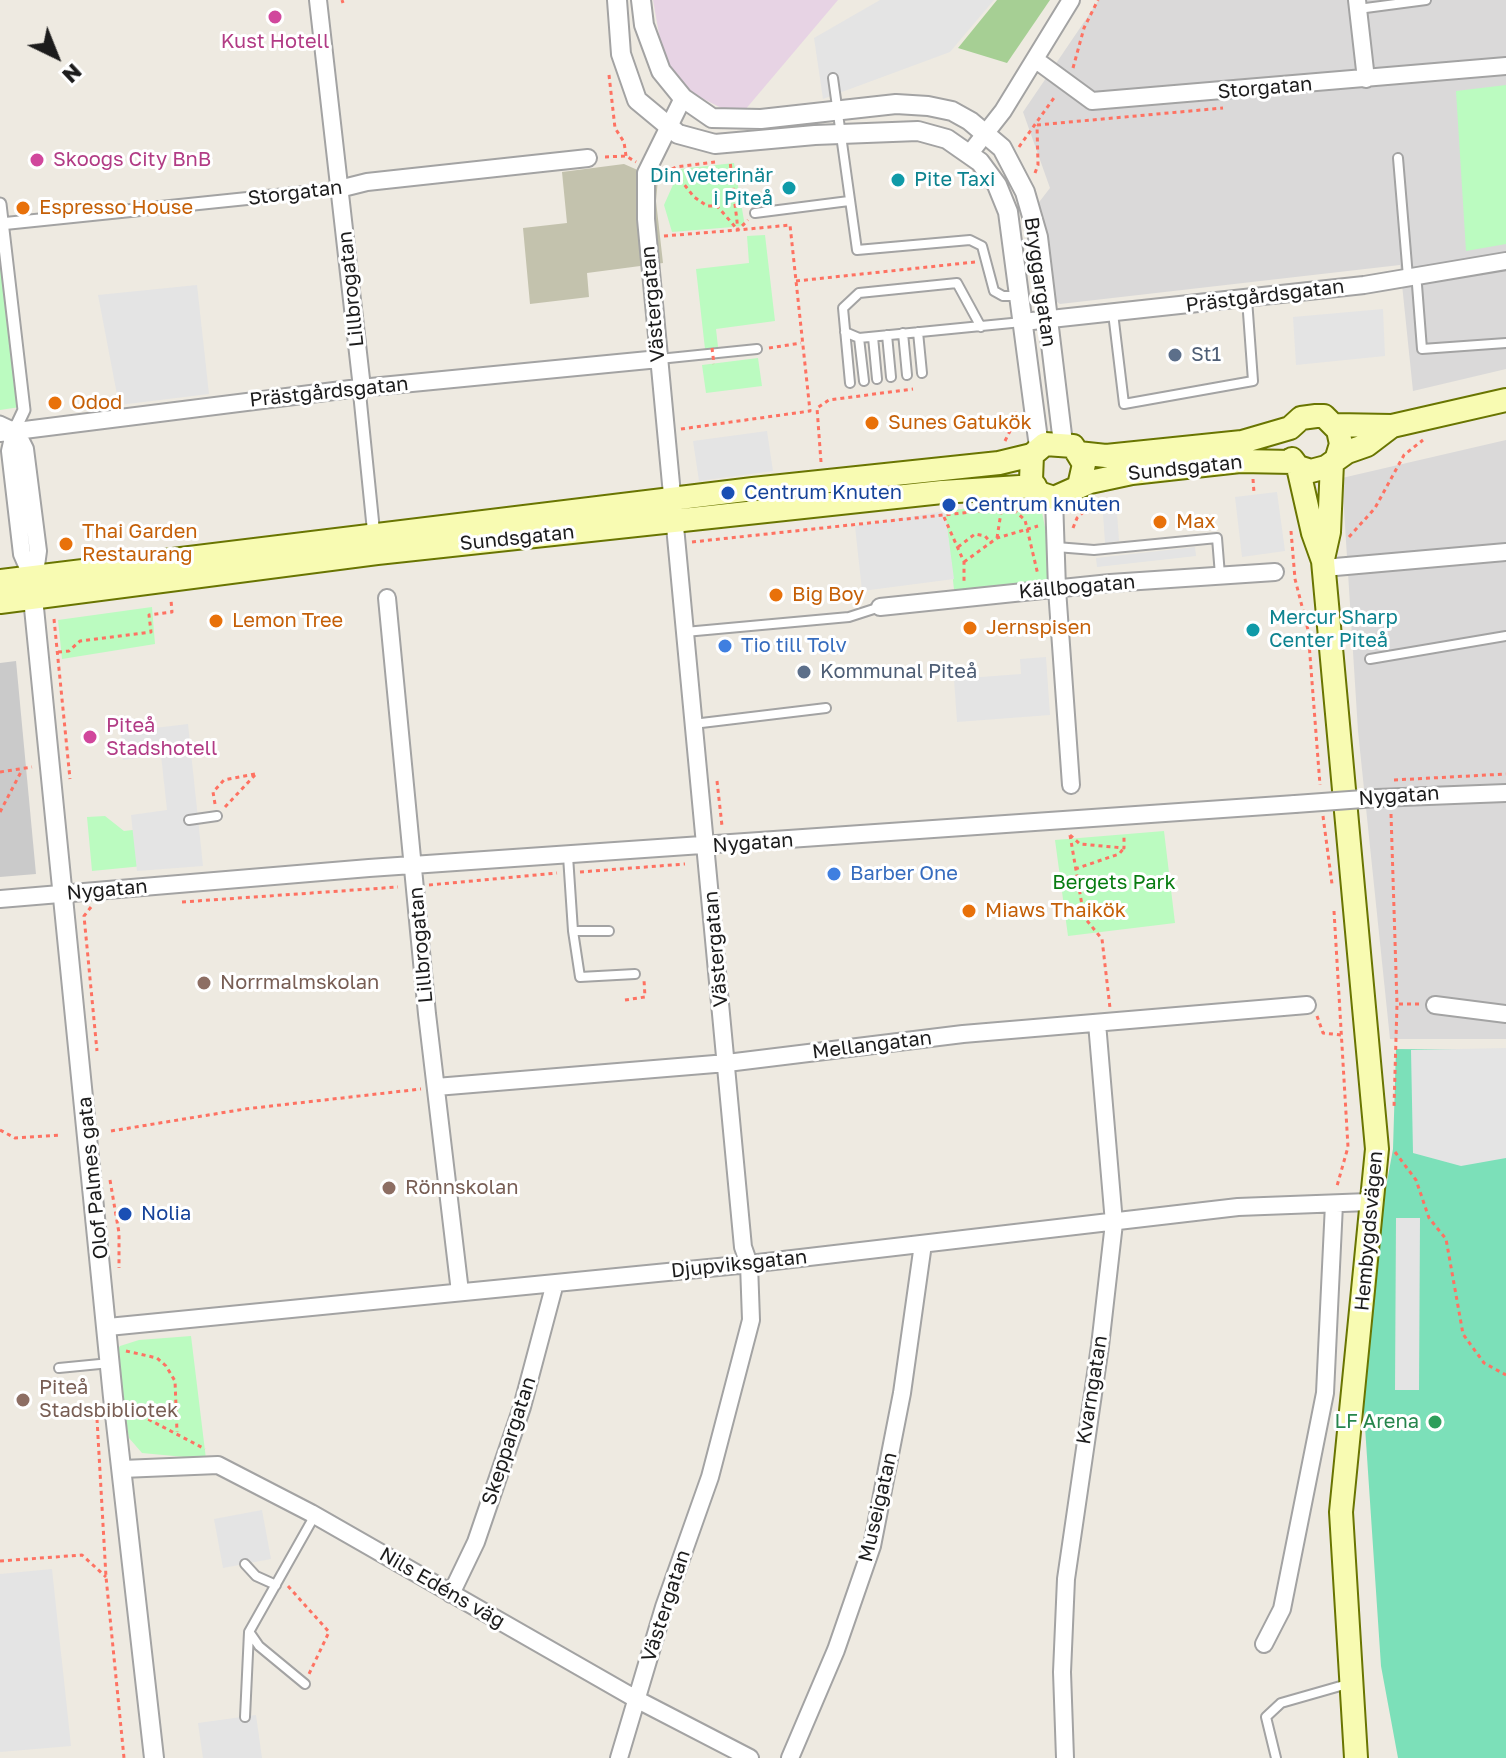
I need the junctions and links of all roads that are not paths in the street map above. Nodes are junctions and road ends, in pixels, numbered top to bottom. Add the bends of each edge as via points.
1 (318, 0) edge
2 (617, 0) edge
3 (641, 0) edge
4 (1071, 0) edge
5 (1426, 0) edge
6 (1358, 5) edge
7 (1036, 60) junction
8 (1506, 66) edge
9 (833, 78) dead end
10 (1366, 79) junction
11 (683, 98) junction
12 (837, 111) junction
13 (667, 125) junction
14 (840, 133) junction
15 (986, 133) junction
16 (967, 151) junction
17 (588, 158) road end
18 (1398, 158) dead end
19 (339, 189) junction
20 (849, 201) junction
21 (0, 204) edge
22 (755, 213) dead end
23 (1, 224) edge
24 (1506, 261) edge
25 (1412, 281) junction
26 (1020, 296) junction
27 (1247, 299) junction
28 (1113, 313) junction
29 (1046, 319) junction
30 (1023, 322) junction
31 (981, 327) junction
32 (845, 332) junction
33 (918, 332) junction
34 (903, 333) junction
35 (887, 335) junction
36 (873, 337) junction
37 (859, 338) junction
38 (1506, 343) edge
39 (757, 349) road end
40 (659, 359) junction
41 (922, 373) dead end
42 (907, 375) dead end
43 (891, 377) dead end
44 (877, 379) dead end
45 (864, 381) dead end
46 (850, 383) dead end
47 (360, 388) junction
48 (1506, 400) edge
49 (1335, 425) junction
50 (1392, 426) junction
51 (5, 428) edge
52 (1290, 428) junction
53 (1071, 448) junction
54 (1036, 451) junction
55 (1334, 460) junction
56 (1295, 464) junction
57 (1035, 486) junction
58 (1087, 494) junction
59 (1054, 498) junction
60 (672, 511) junction
61 (373, 526) dead end
62 (1064, 547) junction
63 (1506, 552) edge
64 (1324, 564) junction
65 (1275, 572) dead end
66 (1220, 575) junction
67 (0, 581) edge
68 (33, 588) junction
69 (1057, 589) junction
70 (387, 598) dead end
71 (0, 602) edge
72 (880, 607) joint
73 (684, 632) junction
74 (1506, 636) edge
75 (1370, 659) dead end
76 (826, 708) dead end
77 (693, 724) junction
78 (1071, 785) dead end
79 (1506, 793) edge
80 (217, 816) road end
81 (189, 820) dead end
82 (706, 847) junction
83 (568, 856) junction
84 (414, 866) junction
85 (65, 894) junction
86 (0, 899) edge
87 (573, 931) junction
88 (609, 931) dead end
89 (635, 974) road end
90 (1307, 1005) road end
91 (1435, 1005) road end
92 (1506, 1014) edge
93 (1104, 1022) junction
94 (727, 1063) junction
95 (436, 1087) junction
96 (1369, 1202) junction
97 (1334, 1204) junction
98 (1114, 1223) junction
99 (923, 1244) junction
100 (749, 1264) junction
101 (555, 1283) junction
102 (460, 1292) junction
103 (108, 1327) junction
104 (110, 1363) junction
105 (59, 1368) dead end
106 (122, 1469) junction
107 (315, 1515) junction
108 (245, 1564) dead end
109 (278, 1582) junction
110 (451, 1594) junction
111 (249, 1632) junction
112 (1264, 1644) dead end
113 (1351, 1683) junction
114 (305, 1684) road end
115 (636, 1699) junction
116 (245, 1717) dead end
117 (154, 1758) edge
118 (619, 1758) edge
119 (750, 1758) edge
120 (790, 1758) edge
121 (1065, 1758) edge
122 (1276, 1758) edge
123 (1356, 1758) edge

1 - 19 street, Lillbrogatan
2 - 13 street via 621,54 637,100
3 - 11 street via 661,71
4 - 7 street
5 - 6 lane
6 - 10 street
7 - 10 street, Storgatan via 1092,101
7 - 15 street
8 - 10 street, Storgatan
9 - 12 lane
11 - 12 street via 712,118
11 - 13 street, Västergatan
12 - 14 lane
12 - 15 street via 928,106 952,111
13 - 14 street via 678,134 715,144
13 - 40 street, Västergatan via 646,173
14 - 16 street via 918,131
14 - 20 lane
15 - 16 street
15 - 29 street, Bryggargatan via 1002,148 1022,185 1038,237
16 - 26 street, Bryggargatan via 1004,199
17 - 19 street, Storgatan
18 - 25 lane
19 - 23 street, Storgatan
19 - 47 street, Lillbrogatan
20 - 22 lane
20 - 26 lane via 857,250 970,240 982,246 994,291
21 - 23 street
23 - 51 street via 24,410
24 - 25 street, Prästgårdsgatan
25 - 27 street, Prästgårdsgatan
25 - 38 lane via 1422,349
26 - 30 street, Bryggargatan
27 - 28 street, Prästgårdsgatan
27 - 28 lane via 1253,381 1124,404
28 - 29 street, Prästgårdsgatan
29 - 30 street, Prästgårdsgatan
29 - 53 street, Bryggargatan
30 - 31 lane
30 - 54 street, Bryggargatan
31 - 32 lane via 957,283 859,293 843,308
31 - 33 lane
32 - 37 lane
32 - 46 lane
33 - 34 lane
33 - 41 lane
34 - 35 lane
34 - 42 lane
35 - 36 lane
35 - 43 lane
36 - 37 lane
36 - 44 lane
37 - 45 lane
39 - 40 lane
40 - 47 street, Prästgårdsgatan
40 - 60 street, Västergatan
47 - 51 street, Prästgårdsgatan
47 - 61 street, Lillbrogatan
48 - 50 main road, Sundsgatan
49 - 50 main road, Sundsgatan
49 - 52 main road, Sundsgatan via 1324,416 1307,416
49 - 55 main road via 1341,444
50 - 55 main road, Sundsgatan
51 - 68 street via 22,554
52 - 53 main road, Sundsgatan via 1203,448 1106,456
52 - 56 main road via 1286,441
53 - 54 main road, Sundsgatan
53 - 58 main road via 1084,464
54 - 57 main road via 1029,474
54 - 60 main road, Sundsgatan via 999,463
55 - 56 main road, Sundsgatan via 1311,471
55 - 64 main road, Hembygdsvägen
56 - 58 main road, Sundsgatan via 1240,461 1148,472
56 - 64 main road, Hembygdsvägen
57 - 59 main road
57 - 60 main road, Sundsgatan via 1001,498
58 - 59 main road, Sundsgatan
59 - 62 street
60 - 68 main road, Sundsgatan via 377,553
60 - 73 street, Västergatan
62 - 66 lane via 1121,548 1217,538
62 - 69 street
63 - 64 street
64 - 96 main road, Hembygdsvägen via 1377,1149
65 - 66 street, Källbogatan
66 - 69 street, Källbogatan
67 - 68 main road, Sundsgatan
68 - 71 main road, Sundsgatan
68 - 85 street, Olof Palmes gata
69 - 72 street, Källbogatan
69 - 78 street
70 - 84 street, Lillbrogatan
72 - 73 lane via 849,617
73 - 77 street, Västergatan
74 - 75 lane
76 - 77 lane
77 - 82 street, Västergatan
79 - 82 street, Nygatan, bridge via 1381,796
80 - 81 lane
82 - 83 street, Nygatan
82 - 94 street, Västergatan
83 - 84 street, Nygatan
83 - 87 lane
84 - 85 street, Nygatan
84 - 95 street, Lillbrogatan
85 - 86 street, Nygatan
85 - 103 street, Olof Palmes gata
87 - 88 lane
87 - 89 lane via 580,977
90 - 93 street, Mellangatan
91 - 92 street
93 - 94 street, Mellangatan
93 - 98 street, Kvarngatan
94 - 95 street, Mellangatan
94 - 100 street, Västergatan via 743,1247
95 - 102 street, Lillbrogatan
96 - 97 street, Djupviksgatan
96 - 113 main road, Hembygdsvägen via 1341,1512
97 - 98 street, Djupviksgatan via 1238,1207
97 - 112 street, Hembygdsvägen via 1325,1393 1282,1609
98 - 99 street, Djupviksgatan
98 - 121 street, Kvarngatan via 1066,1579
99 - 100 street, Djupviksgatan
99 - 120 street, Museigatan via 902,1393 872,1546
100 - 101 street, Djupviksgatan
100 - 115 street, Västergatan via 751,1320 710,1477
101 - 102 street, Djupviksgatan
101 - 110 street, Skeppargatan via 517,1422 476,1542
102 - 103 street, Djupviksgatan
103 - 104 street, Olof Palmes gata
104 - 105 lane
104 - 106 street, Olof Palmes gata
106 - 107 street, Nils Edéns väg via 218,1465
106 - 117 street, Olof Palmes gata
107 - 109 lane
107 - 110 street, Nils Edéns väg
108 - 109 lane via 256,1576
109 - 111 lane
110 - 115 street, Nils Edéns väg
111 - 114 lane
111 - 116 lane
113 - 122 lane via 1281,1703 1266,1717
113 - 123 main road, Hembygdsvägen
115 - 118 street, Västergatan
115 - 119 street, Nils Edéns väg

